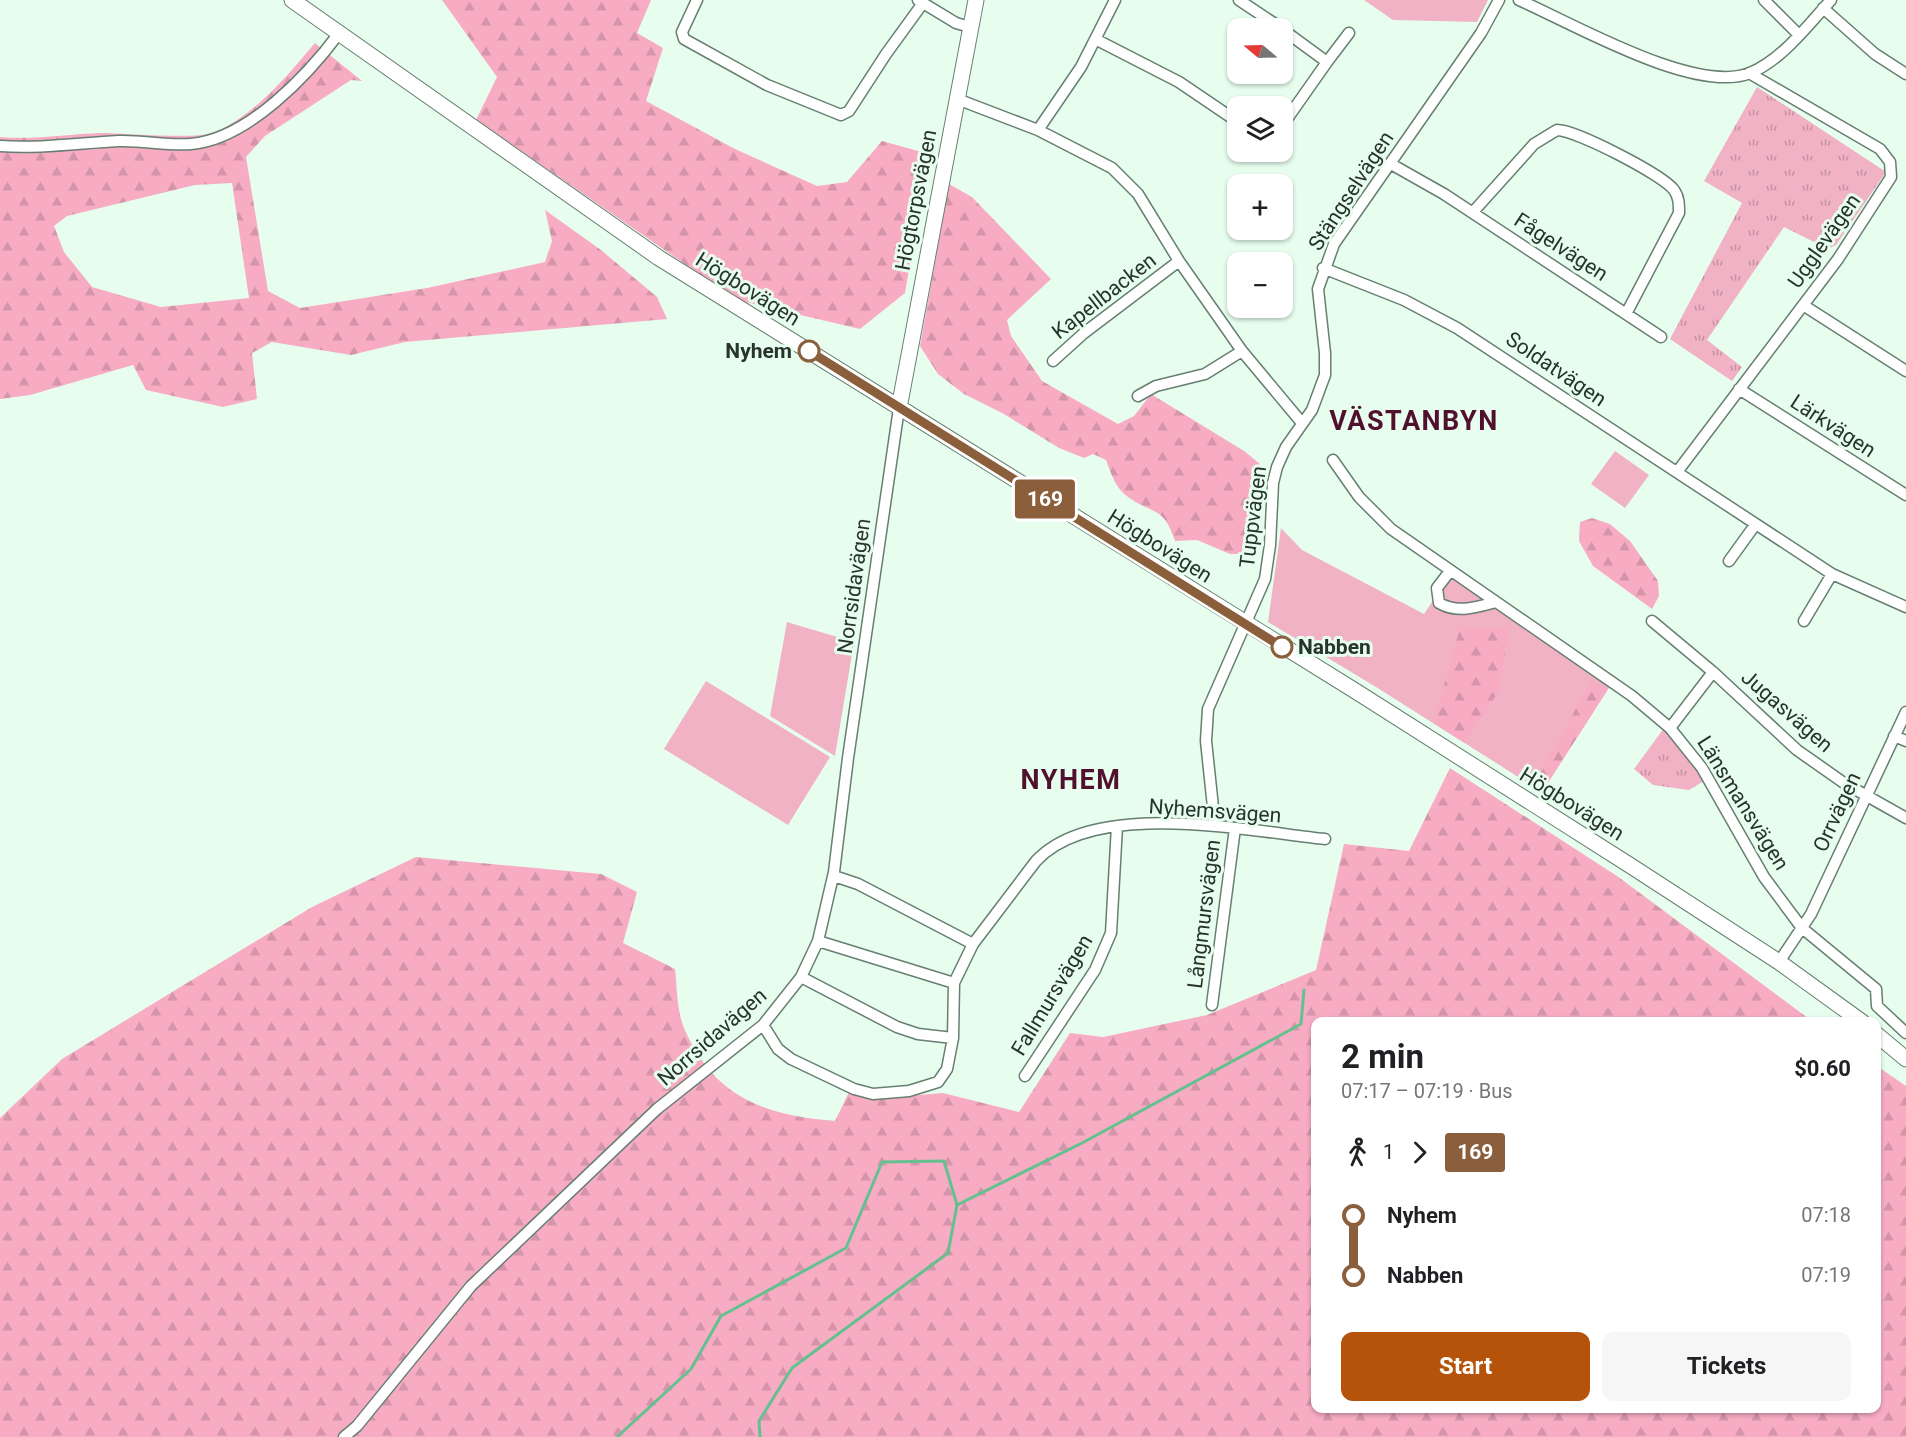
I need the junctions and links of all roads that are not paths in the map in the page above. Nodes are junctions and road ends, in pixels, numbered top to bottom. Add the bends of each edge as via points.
1 (292, 0) edge
2 (697, 0) edge
3 (976, 0) edge
4 (1115, 0) edge
5 (1239, 0) edge
6 (1499, 0) edge
7 (1519, 0) edge
8 (1764, 0) edge
9 (920, 2) edge
10 (1827, 4) edge
11 (1266, 18) edge
12 (970, 27) junction
13 (340, 32) junction
14 (1349, 33) dead end
15 (1798, 34) junction
16 (1293, 37) edge
17 (1097, 40) junction
18 (1327, 62) junction
19 (1749, 73) junction
20 (1906, 74) edge
21 (957, 99) junction
22 (1293, 110) edge
23 (1227, 115) edge
24 (1038, 130) junction
25 (0, 146) edge
26 (1391, 164) junction
27 (1473, 212) junction
28 (1179, 261) junction
29 (1323, 268) junction
30 (1803, 305) junction
31 (1626, 314) junction
32 (1661, 337) dead end
33 (1242, 351) junction
34 (1053, 361) dead end
35 (1906, 371) edge
36 (1739, 389) junction
37 (1138, 396) dead end
38 (899, 408) junction
39 (1302, 423) junction
40 (1333, 460) dead end
41 (1677, 472) junction
42 (1906, 495) edge
43 (1755, 525) junction
44 (1730, 561) dead end
45 (1450, 571) junction
46 (1832, 574) junction
47 (1496, 602) junction
48 (1906, 607) edge
49 (1652, 621) dead end
50 (1804, 621) dead end
51 (1247, 625) junction
52 (1713, 672) junction
53 (1906, 712) edge
54 (1670, 728) junction
55 (1894, 736) junction
56 (1906, 741) edge
57 (1866, 794) junction
58 (1906, 818) edge
59 (1117, 826) junction
60 (1215, 826) junction
61 (1235, 828) junction
62 (1325, 839) dead end
63 (834, 876) junction
64 (1802, 928) junction
65 (818, 941) junction
66 (973, 944) junction
67 (1779, 962) junction
68 (801, 977) junction
69 (954, 983) junction
70 (1212, 1005) dead end
71 (1855, 1017) edge
72 (763, 1025) junction
73 (1906, 1033) edge
74 (953, 1038) junction
75 (1881, 1038) edge
76 (1906, 1059) edge
77 (1025, 1076) dead end
78 (344, 1437) edge

1 - 13 main road, Högbovägen
2 - 9 street via 682,32 684,39 766,85 841,115 849,111
3 - 12 main road, Högtorpsvägen
4 - 17 street
5 - 11 street
6 - 26 street, Stängselvägen via 1481,33
7 - 19 street via 1675,70 1702,76
8 - 15 street
9 - 12 street
10 - 15 street
10 - 20 street via 1875,54
12 - 21 main road, Högtorpsvägen
13 - 25 street via 301,80 223,136 191,144 143,140
13 - 38 main road, Högbovägen via 659,258
14 - 18 street
15 - 19 street via 1776,56
16 - 18 street
17 - 23 street via 1179,82
17 - 24 street
18 - 22 street
19 - 30 street, Ugglevägen via 1880,149 1890,162 1887,185
21 - 24 street
21 - 38 main road, Högtorpsvägen
24 - 28 street via 1120,175 1143,201
26 - 27 street, Fågelvägen
26 - 29 street, Stängselvägen via 1334,244
27 - 31 street, Fågelvägen
27 - 31 street via 1534,144 1557,130 1578,135 1663,179 1678,198 1678,213
28 - 33 street
28 - 34 street, Kapellbacken
29 - 39 street, Stängselvägen via 1318,298 1325,375 1318,397
29 - 41 street, Soldatvägen via 1404,300 1457,328
30 - 35 street
30 - 36 street, Ugglevägen
31 - 32 street, Fågelvägen
33 - 37 street via 1205,374 1156,386
33 - 39 street
36 - 41 street, Ugglevägen
36 - 42 street, Lärkvägen
38 - 51 main road, Högbovägen
38 - 63 street, Norrsidavägen
39 - 51 street, Tuppvägen via 1277,467 1268,564
40 - 45 street, Länsmansvägen via 1359,497 1391,529
41 - 43 street, Soldatvägen
43 - 44 street
43 - 46 street, Soldatvägen
45 - 47 street, Länsmansvägen
45 - 47 street via 1437,588 1439,603 1448,609 1462,610
46 - 48 street, Soldatvägen
46 - 50 street
47 - 54 street, Länsmansvägen via 1632,696
49 - 52 street, Jugasvägen
51 - 60 street, Tuppvägen via 1215,693 1206,723
51 - 67 main road, Högbovägen
52 - 54 street
52 - 57 street, Jugasvägen via 1797,750
53 - 55 street, Orrvägen
54 - 64 street, Länsmansvägen via 1702,768 1764,877
55 - 56 street
55 - 57 street, Orrvägen
57 - 58 street, Jugasvägen
57 - 64 street, Orrvägen
59 - 60 street, Nyhemsvägen
59 - 66 street, Nyhemsvägen via 1075,834 1047,849
59 - 77 street, Fallmursvägen via 1112,933 1095,970
60 - 61 street, Nyhemsvägen
61 - 62 street, Nyhemsvägen
61 - 70 street, Långmursvägen
63 - 65 street, Norrsidavägen
63 - 66 street via 858,884
64 - 67 street, Orrvägen
64 - 73 street via 1876,989 1877,1006
65 - 68 street, Norrsidavägen
65 - 69 street
66 - 69 street, Nyhemsvägen
67 - 71 main road, Högbovägen
68 - 72 street, Norrsidavägen
68 - 74 street via 897,1027
69 - 74 street, Nyhemsvägen
72 - 74 street via 778,1049 791,1059 873,1094 909,1091 938,1082 947,1069
72 - 78 street, Norrsidavägen via 657,1109 471,1286
75 - 76 main road

